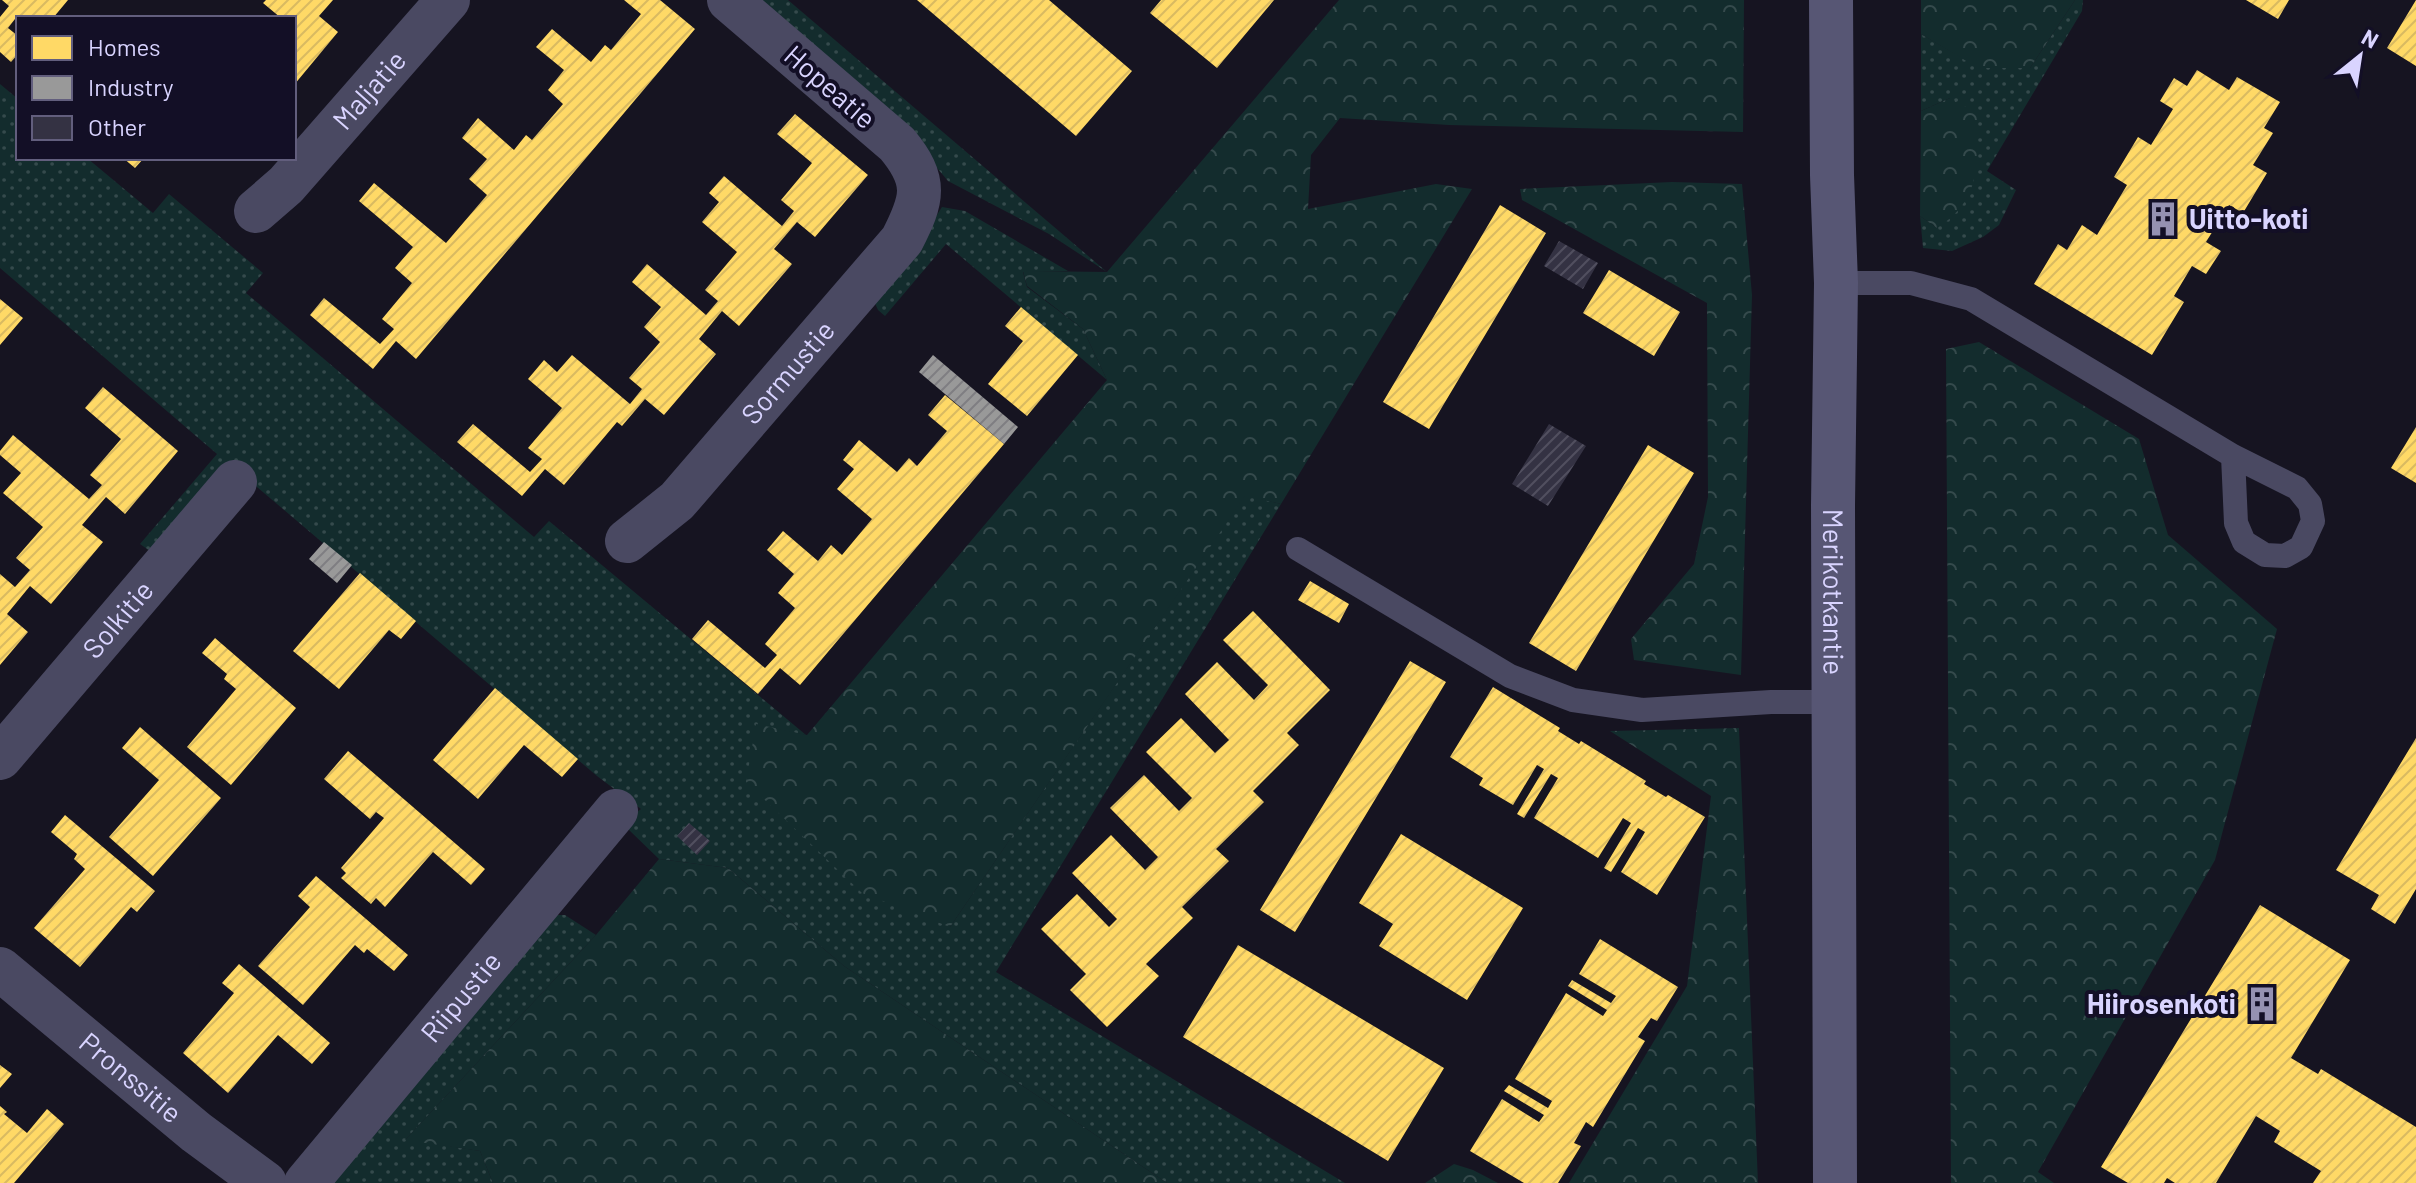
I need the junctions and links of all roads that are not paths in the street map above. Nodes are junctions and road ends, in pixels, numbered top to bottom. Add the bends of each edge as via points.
1 (448, 0) edge
2 (729, 0) edge
3 (1831, 0) edge
4 (921, 182) joint
5 (256, 211) dead end
6 (1836, 283) junction
7 (2233, 456) dead end
8 (235, 482) dead end
9 (627, 541) dead end
10 (1298, 549) dead end
11 (1834, 702) junction
12 (0, 758) edge
13 (616, 811) dead end
14 (0, 969) edge
15 (265, 1183) edge
16 (306, 1183) edge
17 (1835, 1183) edge

1 - 5 street, Maljatie via 286,185
2 - 4 street, Hopeatie via 897,144
3 - 6 street, Merikotkantie
4 - 9 street, Sormustie via 917,211 902,240 677,501
6 - 7 lane via 1911,283 1971,299
6 - 11 street, Merikotkantie
8 - 12 street, Solkitie
10 - 11 lane via 1510,676 1573,700 1642,710
11 - 17 street, Merikotkantie
13 - 16 street, Riipustie
14 - 15 street, Pronssitie

